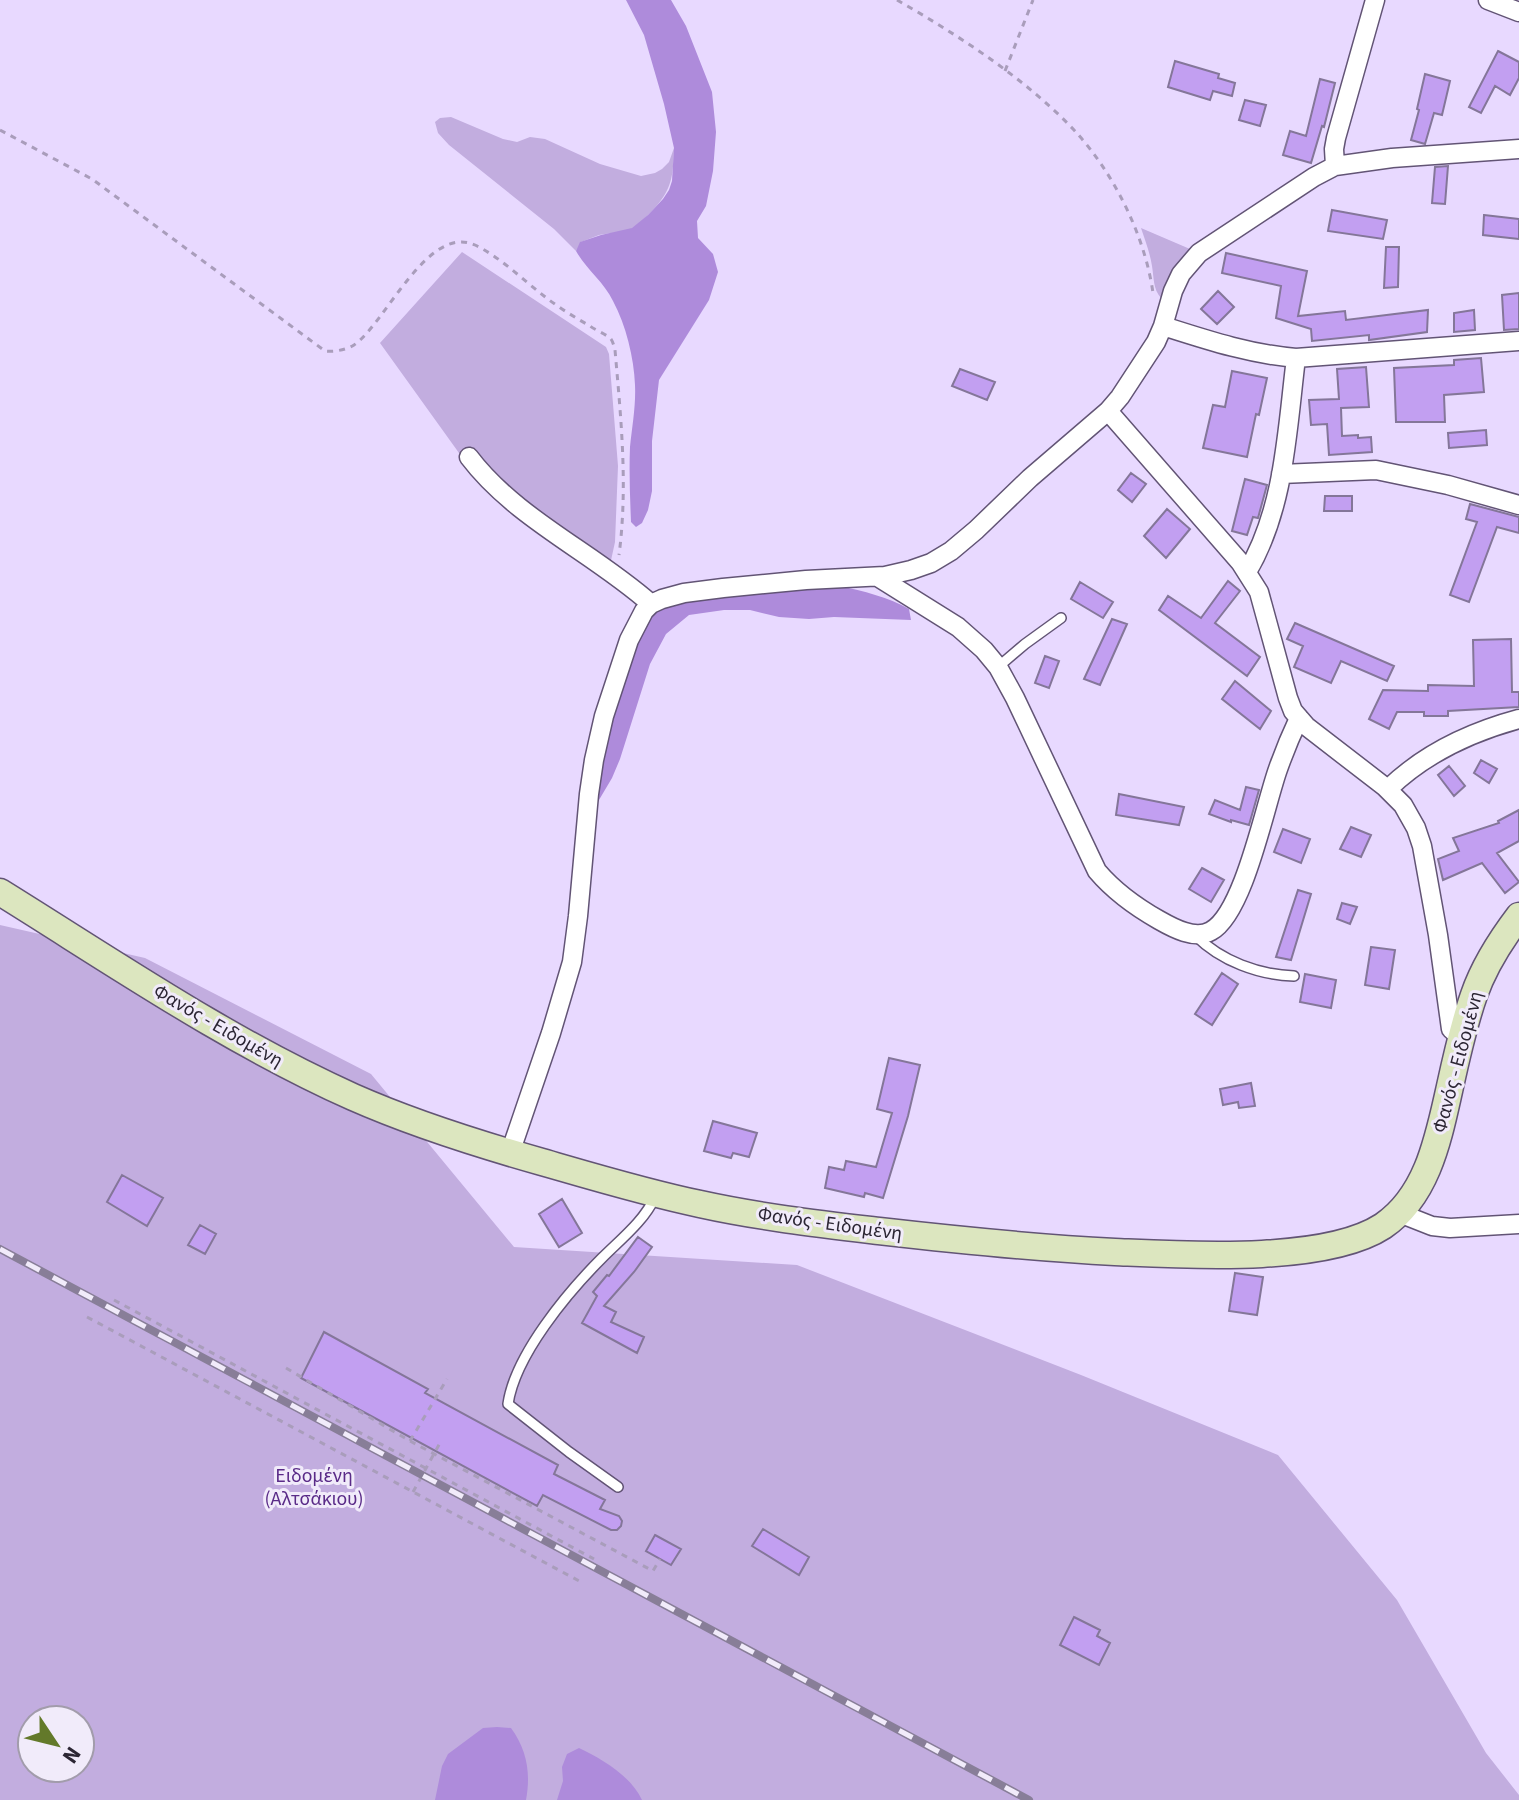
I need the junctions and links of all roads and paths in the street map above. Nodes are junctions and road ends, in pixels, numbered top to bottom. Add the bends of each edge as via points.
1 (897, 0) edge
2 (1033, 0) edge
3 (1375, 0) edge
4 (1488, 0) edge
5 (1519, 12) edge
6 (1005, 71) junction
7 (0, 130) edge
8 (1519, 149) edge
9 (1335, 166) junction
10 (1163, 326) junction
11 (1519, 341) edge
12 (1296, 358) junction
13 (1108, 411) junction
14 (469, 457) dead end
15 (1281, 474) junction
16 (1519, 505) edge
17 (1247, 572) junction
18 (616, 574) junction
19 (878, 577) junction
20 (651, 604) junction
21 (1061, 618) dead end
22 (998, 667) junction
23 (1299, 718) junction
24 (1519, 719) edge
25 (1388, 789) junction
26 (0, 892) edge
27 (1519, 916) edge
28 (1194, 934) junction
29 (1294, 976) dead end
30 (1461, 1038) junction
31 (510, 1153) junction
32 (657, 1194) junction
33 (1399, 1213) junction
34 (1519, 1224) edge
35 (114, 1300) dead end
36 (87, 1317) dead end
37 (286, 1368) dead end
38 (447, 1379) dead end
39 (410, 1441) junction
40 (441, 1441) dead end
41 (434, 1453) junction
42 (426, 1468) junction
43 (618, 1487) dead end
44 (413, 1492) junction
45 (594, 1559) dead end
46 (660, 1559) dead end
47 (581, 1582) dead end

1 - 6 path
2 - 6 path
3 - 9 street via 1336,138
4 - 5 street
6 - 10 path via 1074,130 1103,167 1136,228 1155,317
7 - 18 path via 92,179 325,351 354,345 426,258 463,242 483,250 611,339 624,458
8 - 9 street
9 - 10 street via 1199,253 1181,274
10 - 12 street via 1239,350
10 - 13 street via 1146,361
11 - 12 street
12 - 15 street
13 - 17 street
13 - 19 street via 951,551 921,567
14 - 18 street via 497,488
15 - 16 street via 1376,470
15 - 17 street via 1264,539
17 - 23 street via 1259,592 1288,698
18 - 20 street
19 - 20 street via 723,588
19 - 22 street via 958,627
20 - 31 street via 629,640 604,716 589,794 572,962
21 - 22 lane
22 - 28 street via 1097,871 1149,915
23 - 25 street
23 - 28 street via 1236,897 1218,926
24 - 25 street via 1460,740
25 - 30 street via 1403,805 1422,846 1451,1029
26 - 31 street, Φανός - Ειδομένη via 255,1049 356,1098
27 - 30 street, Φανός - Ειδομένη via 1482,972
28 - 29 lane via 1247,967
30 - 33 street, Φανός - Ειδομένη via 1432,1155
31 - 32 street, Φανός - Ειδομένη
32 - 33 street, Φανός - Ειδομένη via 826,1225 949,1239 1196,1255 1345,1243
32 - 43 lane via 643,1217 549,1321 521,1367 508,1404
33 - 34 street via 1441,1227
35 - 42 path
36 - 44 path
37 - 39 path
38 - 39 path
39 - 41 path
40 - 41 path
41 - 42 path
41 - 46 path via 653,1571
42 - 44 path
42 - 45 path
44 - 47 path

